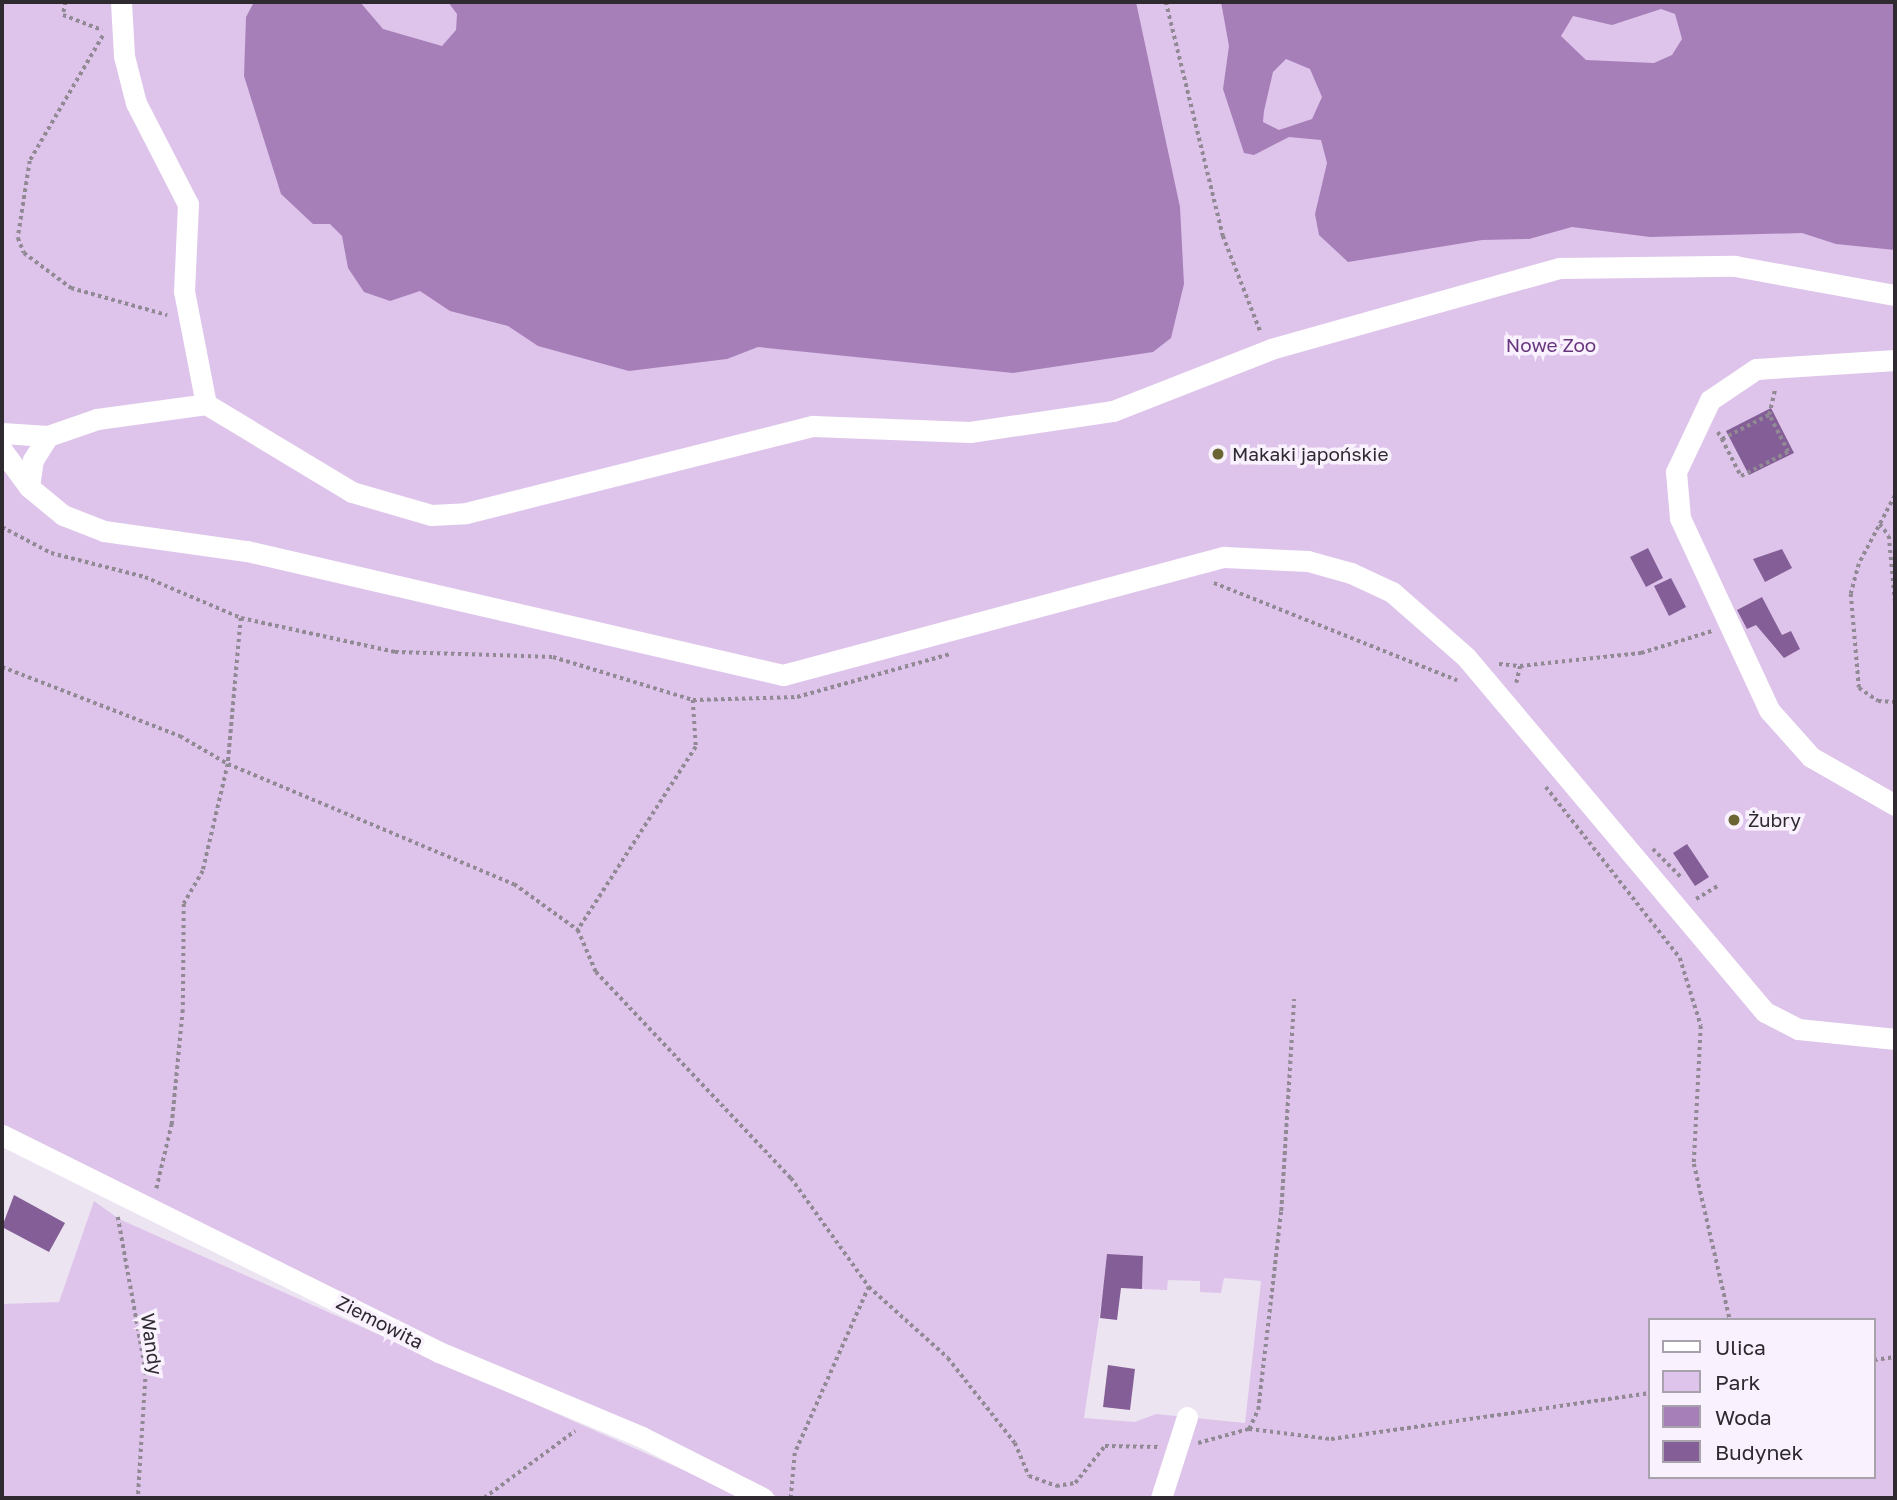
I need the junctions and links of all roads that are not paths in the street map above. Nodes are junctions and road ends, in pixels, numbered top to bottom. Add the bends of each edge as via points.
1 (121, 2) edge
2 (1895, 295) edge
3 (1895, 360) edge
4 (206, 404) junction
5 (2, 433) edge
6 (48, 436) junction
7 (2, 450) edge
8 (29, 487) junction
9 (1895, 806) edge
10 (1895, 1039) edge
11 (2, 1135) edge
12 (1187, 1417) dead end
13 (763, 1498) edge
14 (1161, 1498) edge

1 - 4 street via 113,33 136,103 188,204 187,322
2 - 4 street via 1735,266 1560,268 1271,349 1113,411 970,432 813,426 443,514 397,509 352,492
3 - 9 street via 1780,363 1756,369 1703,409 1676,472 1680,518 1726,626 1769,710 1811,757
4 - 6 street via 97,419
5 - 6 street
6 - 8 street via 33,460
7 - 8 street
8 - 10 street via 63,514 104,531 247,551 783,674 1224,557 1308,561 1382,587 1423,615 1508,708 1765,1012 1798,1029
11 - 13 street, Ziemowita via 439,1352 594,1416
12 - 14 street

